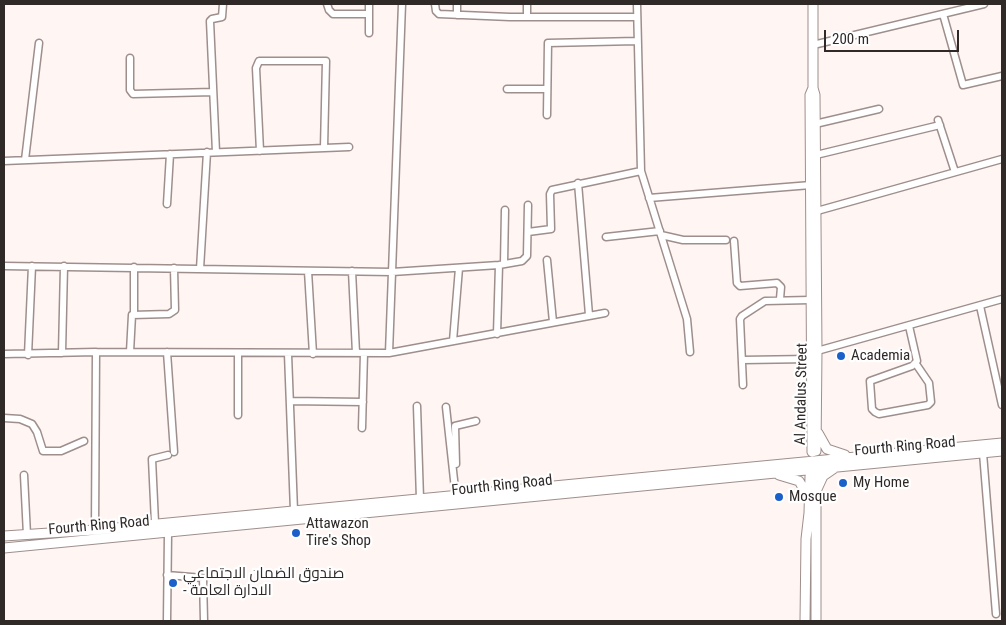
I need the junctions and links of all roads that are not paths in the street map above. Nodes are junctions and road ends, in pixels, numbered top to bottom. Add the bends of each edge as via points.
1 (223, 4) edge
2 (327, 4) edge
3 (369, 4) edge
4 (402, 4) edge
5 (435, 4) edge
6 (457, 4) edge
7 (527, 4) edge
8 (637, 4) edge
9 (813, 4) edge
10 (984, 4) edge
11 (369, 14) junction
12 (943, 14) junction
13 (457, 15) junction
14 (637, 16) junction
15 (527, 17) junction
16 (368, 33) dead end
17 (637, 41) junction
18 (40, 43) dead end
19 (813, 45) junction
20 (130, 58) dead end
21 (1002, 76) edge
22 (813, 88) junction
23 (507, 89) dead end
24 (547, 89) junction
25 (213, 92) junction
26 (879, 109) dead end
27 (547, 115) dead end
28 (815, 124) junction
29 (348, 147) dead end
30 (324, 148) junction
31 (260, 151) junction
32 (206, 152) junction
33 (216, 152) junction
34 (170, 154) junction
35 (816, 155) junction
36 (1002, 159) edge
37 (25, 160) junction
38 (4, 161) edge
39 (641, 171) junction
40 (955, 172) junction
41 (578, 183) junction
42 (811, 185) junction
43 (649, 198) junction
44 (167, 204) dead end
45 (528, 205) dead end
46 (505, 210) dead end
47 (817, 211) junction
48 (528, 232) junction
49 (661, 233) junction
50 (606, 237) dead end
51 (726, 240) dead end
52 (734, 242) dead end
53 (547, 260) dead end
54 (502, 265) junction
55 (4, 266) edge
56 (32, 266) junction
57 (64, 266) junction
58 (134, 267) junction
59 (174, 268) junction
60 (459, 268) junction
61 (200, 269) junction
62 (308, 270) junction
63 (352, 271) junction
64 (392, 272) junction
65 (780, 299) junction
66 (1002, 299) edge
67 (810, 300) junction
68 (980, 306) junction
69 (605, 313) dead end
70 (134, 314) junction
71 (589, 314) junction
72 (813, 314) junction
73 (553, 322) junction
74 (909, 326) junction
75 (497, 334) junction
76 (453, 341) junction
77 (817, 351) junction
78 (96, 352) junction
79 (130, 352) junction
80 (167, 352) junction
81 (389, 352) junction
82 (690, 352) dead end
83 (238, 353) junction
84 (356, 353) junction
85 (364, 353) junction
86 (4, 354) edge
87 (62, 354) junction
88 (288, 354) junction
89 (313, 354) junction
90 (28, 355) junction
91 (811, 359) junction
92 (742, 360) junction
93 (916, 364) junction
94 (742, 385) dead end
95 (290, 401) junction
96 (363, 402) junction
97 (1002, 405) edge
98 (418, 406) dead end
99 (446, 407) dead end
100 (238, 415) dead end
101 (4, 418) edge
102 (476, 421) dead end
103 (362, 428) dead end
104 (814, 431) junction
105 (84, 441) dead end
106 (1002, 443) edge
107 (1002, 451) edge
108 (983, 453) junction
109 (852, 456) junction
110 (786, 463) junction
111 (837, 467) junction
112 (764, 472) junction
113 (24, 476) dead end
114 (816, 491) junction
115 (420, 498) junction
116 (458, 498) junction
117 (810, 505) junction
118 (323, 508) junction
119 (294, 511) junction
120 (323, 518) junction
121 (155, 523) junction
122 (95, 530) junction
123 (27, 534) junction
124 (168, 534) junction
125 (4, 536) edge
126 (4, 548) edge
127 (167, 575) junction
128 (805, 588) junction
129 (816, 588) junction
130 (996, 614) dead end
131 (167, 621) edge
132 (204, 621) edge
133 (805, 621) edge
134 (816, 621) edge

1 - 25 street via 222,16 210,21
2 - 11 street via 333,14
3 - 11 street
4 - 64 street
5 - 13 street via 439,14
6 - 13 street
7 - 15 street
8 - 14 street
9 - 19 main road, Al Andalus Street
10 - 12 street
11 - 16 street
12 - 19 street
12 - 21 street via 962,85
13 - 15 street
14 - 15 street
14 - 17 street
17 - 24 street via 548,43
17 - 39 street
18 - 37 street
19 - 22 main road, Al Andalus Street
20 - 25 street via 130,90 133,94
22 - 28 main road, Al Andalus Street
22 - 42 main road, Al Andalus Street via 810,95
23 - 24 street
24 - 27 street
25 - 33 street
26 - 28 street
28 - 35 main road, Al Andalus Street
29 - 30 street
30 - 31 street
30 - 31 street via 326,61 259,61 256,68
31 - 33 street
32 - 33 street
32 - 34 street
32 - 61 street
34 - 37 street
34 - 44 street
35 - 40 street via 939,123
35 - 47 main road, Al Andalus Street
36 - 40 street
37 - 38 street
39 - 41 street
39 - 43 street
40 - 47 street
41 - 48 street via 552,190 551,229
41 - 71 street
42 - 43 street
42 - 67 main road, Al Andalus Street
43 - 49 street
45 - 48 street
46 - 54 street
47 - 72 main road, Al Andalus Street
48 - 54 street via 527,256 522,261
49 - 50 street
49 - 51 street via 683,240
49 - 82 street via 689,328
52 - 65 street via 736,283 740,286 777,283
53 - 73 street
54 - 60 street
54 - 75 street
55 - 56 street
56 - 57 street
56 - 90 street
57 - 58 street
57 - 87 street
58 - 59 street
58 - 70 street
59 - 61 street
59 - 70 street via 173,312
60 - 64 street
60 - 76 street
61 - 62 street
62 - 63 street
62 - 89 street
63 - 64 street
63 - 84 street
64 - 81 street
65 - 67 street
65 - 92 street via 765,301 740,318
66 - 68 street
67 - 72 main road, Al Andalus Street
68 - 74 street
68 - 97 street
69 - 71 street
70 - 79 street via 131,318
71 - 73 street
72 - 77 main road, Al Andalus Street
72 - 91 main road, Al Andalus Street
73 - 75 street
74 - 77 street
74 - 93 street
75 - 76 street
76 - 81 street
77 - 104 main road, Al Andalus Street
78 - 79 street
78 - 87 street
78 - 122 street
79 - 80 street
80 - 83 street
80 - 121 street via 171,454 152,458
81 - 85 street
83 - 88 street
83 - 100 street
84 - 85 street
84 - 89 street
85 - 96 street
86 - 90 street
87 - 90 street
88 - 89 street
88 - 95 street
91 - 92 street
91 - 104 main road, Al Andalus Street
92 - 94 street
93 - 93 street via 870,382 875,412 879,414 931,402 929,383
95 - 96 street
95 - 119 street
96 - 103 street
98 - 115 street
99 - 116 street
101 - 105 street via 32,424 42,451 61,451
102 - 116 street via 454,427
104 - 109 main road via 827,449
104 - 110 main road via 802,454
106 - 109 main road, Fourth Ring Road
107 - 108 main road, Fourth Ring Road
108 - 111 main road, Fourth Ring Road
108 - 130 street
109 - 110 main road, Fourth Ring Road
110 - 116 main road, Fourth Ring Road
111 - 112 main road, Fourth Ring Road
111 - 114 main road via 823,476
112 - 116 main road, Fourth Ring Road
112 - 117 main road via 799,481 806,489
113 - 123 street
114 - 117 main road via 816,476 813,474 810,476
114 - 129 main road
115 - 116 main road, Fourth Ring Road
115 - 118 main road, Fourth Ring Road
116 - 120 main road, Fourth Ring Road
117 - 128 main road
118 - 119 main road, Fourth Ring Road
118 - 120 main road via 326,513
119 - 121 main road, Fourth Ring Road
120 - 124 main road, Fourth Ring Road
121 - 122 main road, Fourth Ring Road
122 - 123 main road, Fourth Ring Road
123 - 125 main road, Fourth Ring Road
124 - 126 main road, Fourth Ring Road
124 - 127 street
127 - 131 street
127 - 132 street via 203,578
128 - 129 main road
128 - 133 main road
129 - 134 main road

